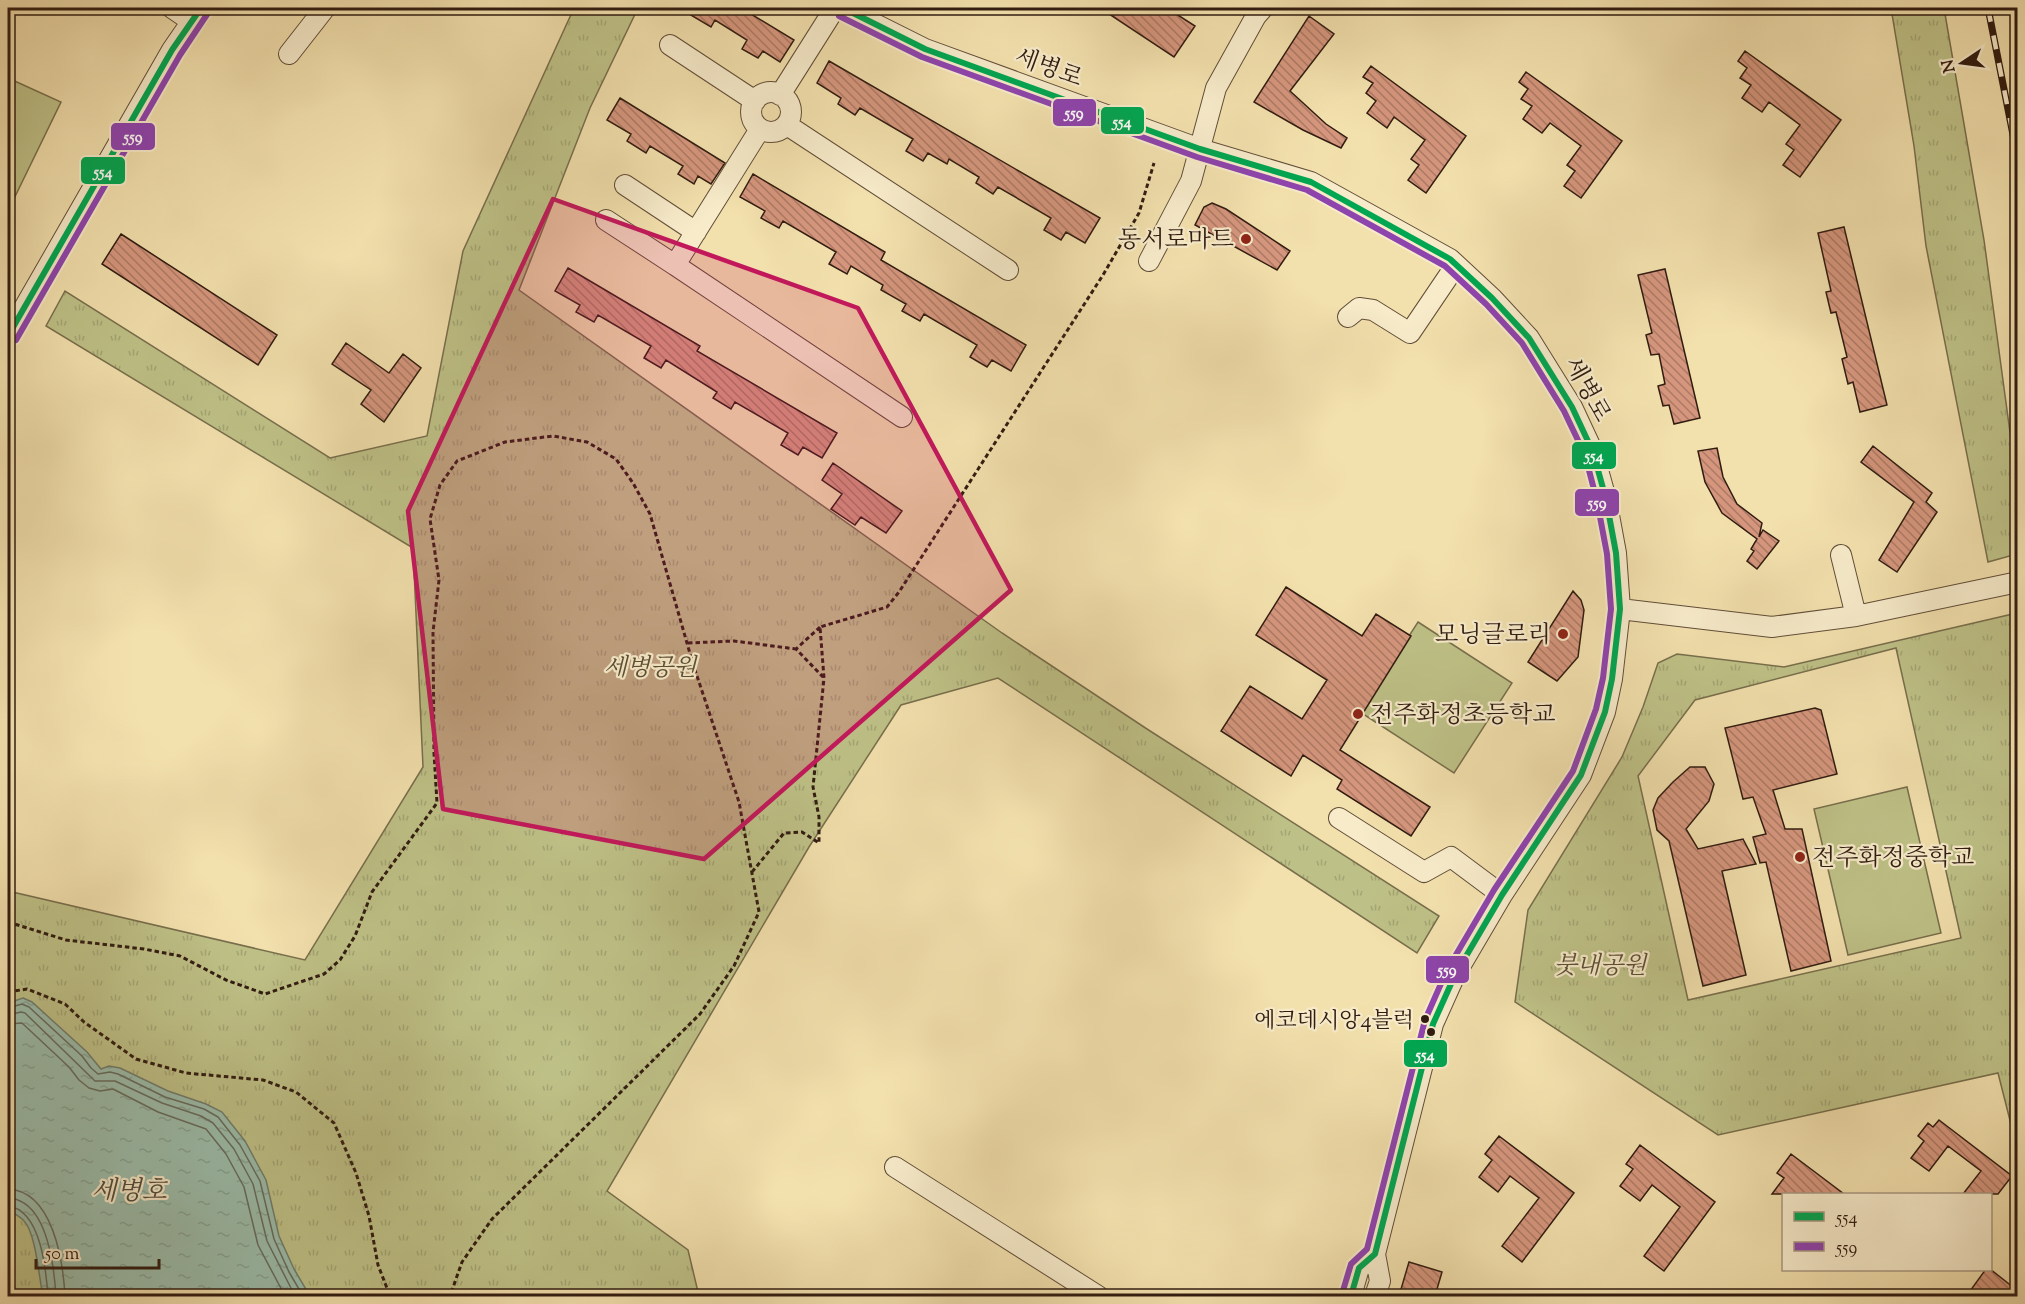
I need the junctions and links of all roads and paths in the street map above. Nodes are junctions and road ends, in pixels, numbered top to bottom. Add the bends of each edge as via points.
1 (172, 8) edge
2 (325, 8) edge
3 (835, 8) edge
4 (843, 8) edge
5 (1263, 8) edge
6 (196, 14) edge
7 (670, 45) dead end
8 (289, 54) dead end
9 (780, 95) junction
10 (755, 101) junction
11 (787, 126) junction
12 (760, 129) junction
13 (1200, 149) junction
14 (1154, 164) dead end
15 (625, 185) dead end
16 (606, 220) dead end
17 (696, 232) junction
18 (1149, 261) dead end
19 (675, 265) junction
20 (1456, 265) junction
21 (1008, 270) dead end
22 (1348, 317) dead end
23 (8, 336) edge
24 (902, 417) dead end
25 (1841, 555) dead end
26 (2009, 583) edge
27 (1620, 609) junction
28 (1856, 616) junction
29 (820, 627) junction
30 (687, 644) junction
31 (796, 649) junction
32 (824, 678) junction
33 (1339, 818) dead end
34 (752, 872) junction
35 (1502, 895) junction
36 (8, 922) edge
37 (8, 992) edge
38 (895, 1167) dead end
39 (1375, 1254) junction
40 (8, 1265) edge
41 (16, 1296) edge
42 (390, 1296) edge
43 (450, 1296) edge
44 (1098, 1296) edge
45 (1351, 1296) edge
46 (1375, 1296) edge

1 - 6 street
2 - 8 street
3 - 9 street
4 - 13 street, 세병로 via 925,49
5 - 13 street via 1216,88
6 - 23 street
7 - 10 street
9 - 10 street via 766,93
9 - 11 street via 791,107
10 - 12 street via 751,114
11 - 12 street via 769,133
11 - 21 street
12 - 17 street
13 - 18 street via 1191,181
13 - 20 street, 세병로 via 1311,182
14 - 29 path via 1139,213 1103,275 899,592 888,607
15 - 17 street
16 - 19 street
17 - 19 street
19 - 24 street
20 - 22 street via 1410,333 1373,310 1359,308
20 - 27 street, 세병로 via 1529,338 1572,407 1594,456 1606,499 1616,553
25 - 28 street
26 - 28 street
27 - 28 street via 1772,627
27 - 35 street, 세병로 via 1612,679 1601,726 1581,775
29 - 31 path
29 - 32 path
30 - 31 path via 734,641
30 - 34 path via 739,802
30 - 36 path via 650,514 616,459 587,442 553,436 506,442 457,461 440,485 430,519 439,580 433,632 437,802 372,892 355,936 340,960 324,974 266,994 226,980 180,956 66,940
31 - 32 path
32 - 34 path via 813,787 819,843 802,832 784,833
33 - 35 street via 1424,872 1451,856
34 - 43 path via 759,912 734,966 700,1014 492,1219 462,1262
35 - 39 street, 세병로 via 1455,975 1433,1024
37 - 42 path via 27,989 65,1004 136,1059 186,1073 263,1080 296,1092 334,1123 356,1173 378,1265
38 - 44 street
39 - 45 street, 세병로 via 1359,1268
39 - 46 street, 세병로 via 1380,1281
40 - 41 path

